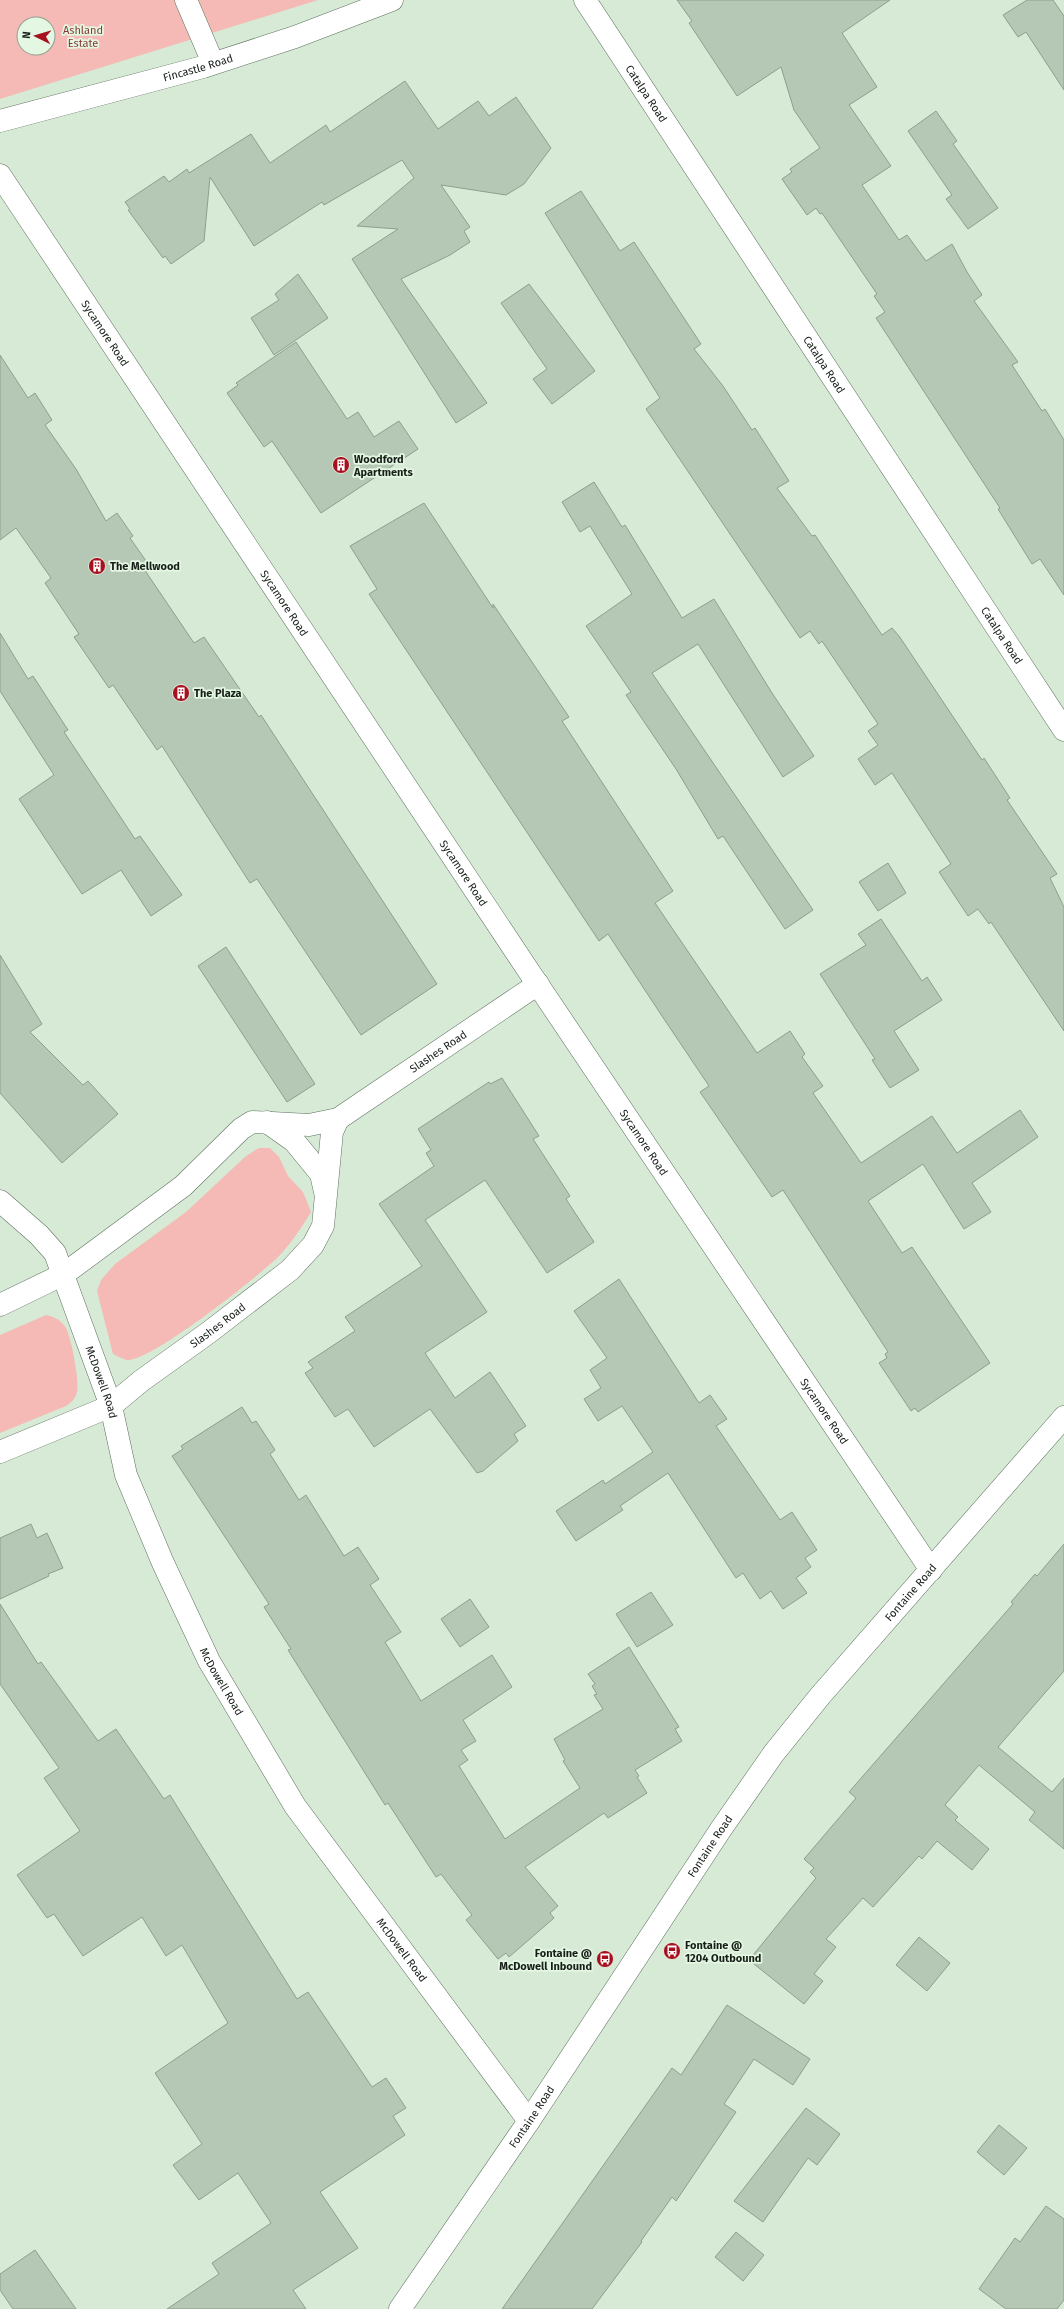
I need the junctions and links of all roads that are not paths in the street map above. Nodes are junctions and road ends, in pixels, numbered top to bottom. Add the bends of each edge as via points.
1 (186, 0) edge
2 (392, 0) edge
3 (584, 0) edge
4 (213, 63) junction
5 (0, 121) edge
6 (0, 175) edge
7 (1064, 730) edge
8 (538, 984) junction
9 (338, 1119) junction
10 (267, 1122) junction
11 (327, 1197) junction
12 (0, 1201) edge
13 (64, 1274) junction
14 (0, 1304) edge
15 (111, 1406) junction
16 (1064, 1417) edge
17 (0, 1452) edge
18 (931, 1570) junction
19 (529, 2121) junction
20 (400, 2309) edge

1 - 4 street
2 - 4 street, Fincastle Road via 295,37
3 - 7 street, Catalpa Road
4 - 5 street, Fincastle Road
6 - 8 street, Sycamore Road
8 - 9 street, Slashes Road
8 - 18 street, Sycamore Road
9 - 10 street, Slashes Road via 309,1125
9 - 11 street, Slashes Road via 332,1132
10 - 11 street via 294,1141 321,1174
10 - 13 street, Slashes Road via 252,1122 241,1129 183,1186
11 - 15 street, Slashes Road via 323,1226 313,1245 290,1270
12 - 13 street, McDowell Road via 55,1253
13 - 14 street, Slashes Road
13 - 15 street, McDowell Road
15 - 17 street, Slashes Road
15 - 19 street, McDowell Road via 126,1475 163,1563 209,1661 295,1806
16 - 18 street, Fontaine Road
18 - 19 street, Fontaine Road via 820,1696 774,1753
19 - 20 street, Fontaine Road

